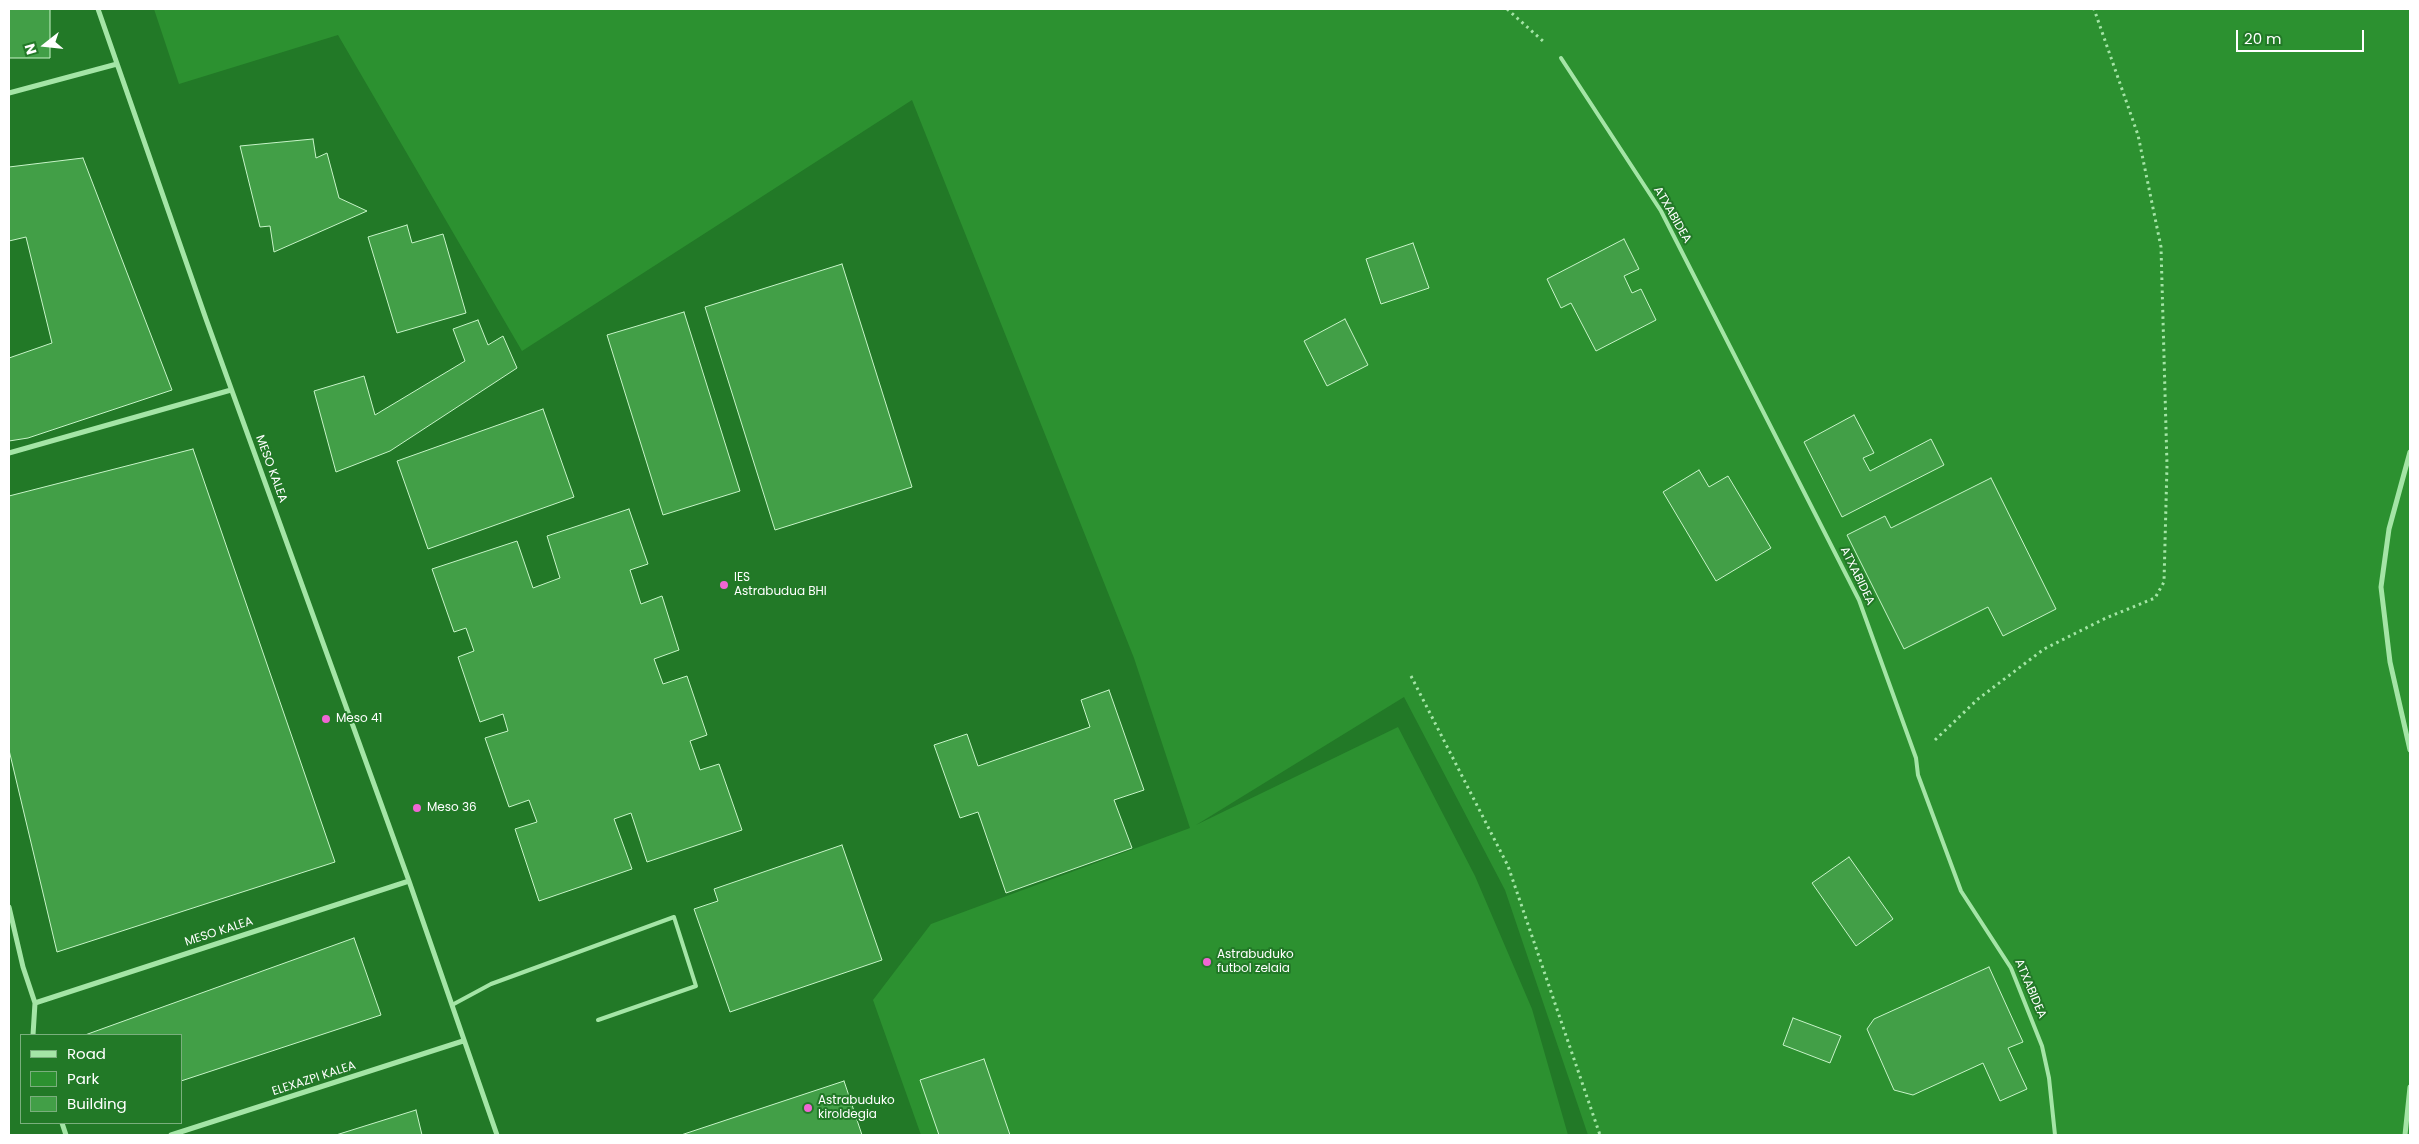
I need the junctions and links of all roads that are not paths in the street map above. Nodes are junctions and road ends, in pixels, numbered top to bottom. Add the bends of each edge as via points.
1 (98, 9) edge
2 (1561, 58) road end
3 (117, 64) junction
4 (9, 93) edge
5 (232, 390) junction
6 (2410, 452) edge
7 (9, 453) edge
8 (2410, 750) edge
9 (409, 881) junction
10 (9, 907) edge
11 (35, 1002) junction
12 (452, 1005) junction
13 (598, 1020) dead end
14 (34, 1034) edge
15 (464, 1041) junction
16 (2410, 1087) edge
17 (171, 1135) edge
18 (497, 1135) edge
19 (2055, 1135) edge
20 (2405, 1135) edge

1 - 3 street, MESO KALEA
2 - 19 lane, ATXABIDEA via 1661,212 1858,600 1961,891 2011,968 2042,1046 2050,1078
3 - 4 street
3 - 5 street, MESO KALEA
5 - 7 street
5 - 9 street, MESO KALEA
6 - 8 street via 2389,529 2381,586 2390,662
9 - 11 street, MESO KALEA
9 - 12 street, MESO KALEA
10 - 11 street
11 - 14 street
12 - 13 lane via 491,984 674,917 696,986
12 - 15 street, MESO KALEA
15 - 17 street, ELEXAZPI KALEA
15 - 18 street, MESO KALEA
16 - 20 street

